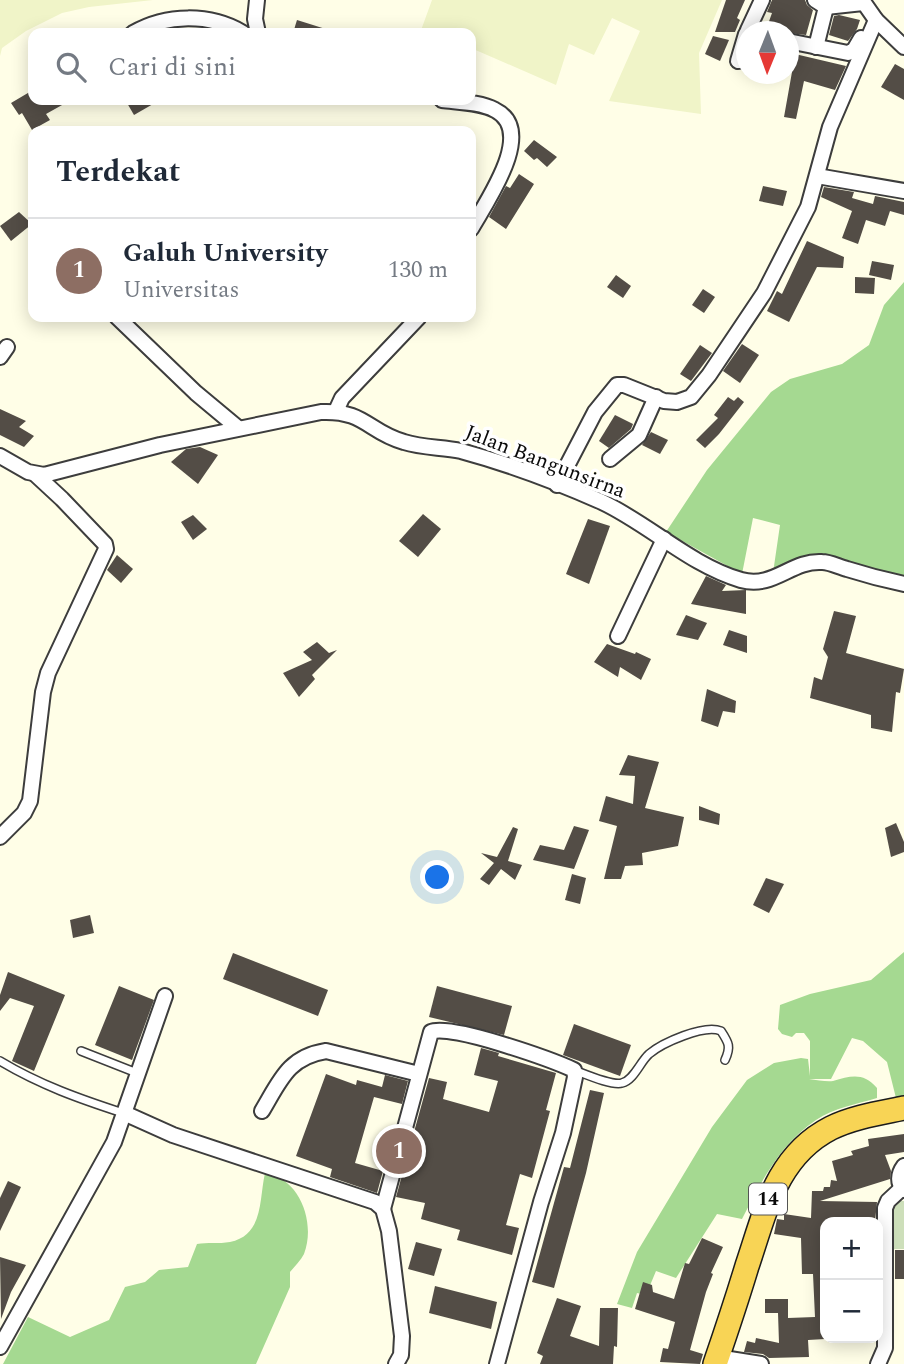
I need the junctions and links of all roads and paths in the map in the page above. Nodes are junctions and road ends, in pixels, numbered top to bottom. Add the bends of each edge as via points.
1 (257, 0) edge
2 (762, 0) edge
3 (820, 3) edge
4 (868, 9) edge
5 (753, 21) edge
6 (143, 28) edge
7 (231, 28) edge
8 (257, 28) edge
9 (799, 43) edge
10 (816, 47) junction
11 (904, 47) edge
12 (471, 105) edge
13 (817, 176) junction
14 (904, 191) edge
15 (476, 220) edge
16 (122, 322) edge
17 (414, 322) edge
18 (656, 397) junction
19 (336, 411) junction
20 (238, 428) junction
21 (0, 456) edge
22 (610, 459) dead end
23 (35, 474) junction
24 (557, 485) junction
25 (664, 540) junction
26 (904, 584) edge
27 (618, 636) dead end
28 (1, 836) edge
29 (165, 996) dead end
30 (82, 1051) dead end
31 (725, 1060) dead end
32 (0, 1061) edge
33 (574, 1070) junction
34 (138, 1073) junction
35 (419, 1074) junction
36 (904, 1108) edge
37 (262, 1111) dead end
38 (124, 1113) junction
39 (904, 1166) edge
40 (903, 1189) edge
41 (383, 1209) junction
42 (0, 1347) edge
43 (716, 1361) edge
44 (396, 1364) edge
45 (498, 1364) edge
46 (761, 1364) edge
47 (878, 1364) edge

1 - 8 street
2 - 5 street
3 - 4 street
3 - 10 street
4 - 10 street via 853,50
4 - 11 street
4 - 13 street
6 - 7 street via 177,18
9 - 10 street
12 - 15 street via 494,109 509,122 512,142 505,166
13 - 14 street
13 - 18 street via 791,244 709,375 685,400 672,403
16 - 20 street
17 - 19 street via 342,398
18 - 22 street via 639,435
18 - 24 street via 624,385 615,387 594,412
19 - 20 street
19 - 24 street, Jalan Bangunsirna via 361,418 389,438 481,457
20 - 23 street via 54,474
21 - 23 street
23 - 28 street via 106,550 48,673 28,808
24 - 25 street, Jalan Bangunsirna via 620,511
25 - 26 street, Jalan Bangunsirna via 744,581 760,582 801,565 823,562
25 - 27 street
29 - 34 street
30 - 34 lane
31 - 33 lane via 729,1044 720,1031 710,1029 677,1038 650,1053 622,1083
32 - 38 lane via 63,1094
33 - 35 street via 455,1031 436,1030 431,1032
33 - 45 street via 563,1133
34 - 38 street
35 - 37 street via 326,1051 313,1053 285,1071
35 - 41 street
36 - 43 highway, 14 via 833,1127 787,1165 769,1198
38 - 41 street via 173,1135 374,1202
38 - 42 street via 114,1142
39 - 40 street via 899,1175
40 - 47 street via 885,1208 885,1348
41 - 44 street via 402,1336
43 - 46 street

